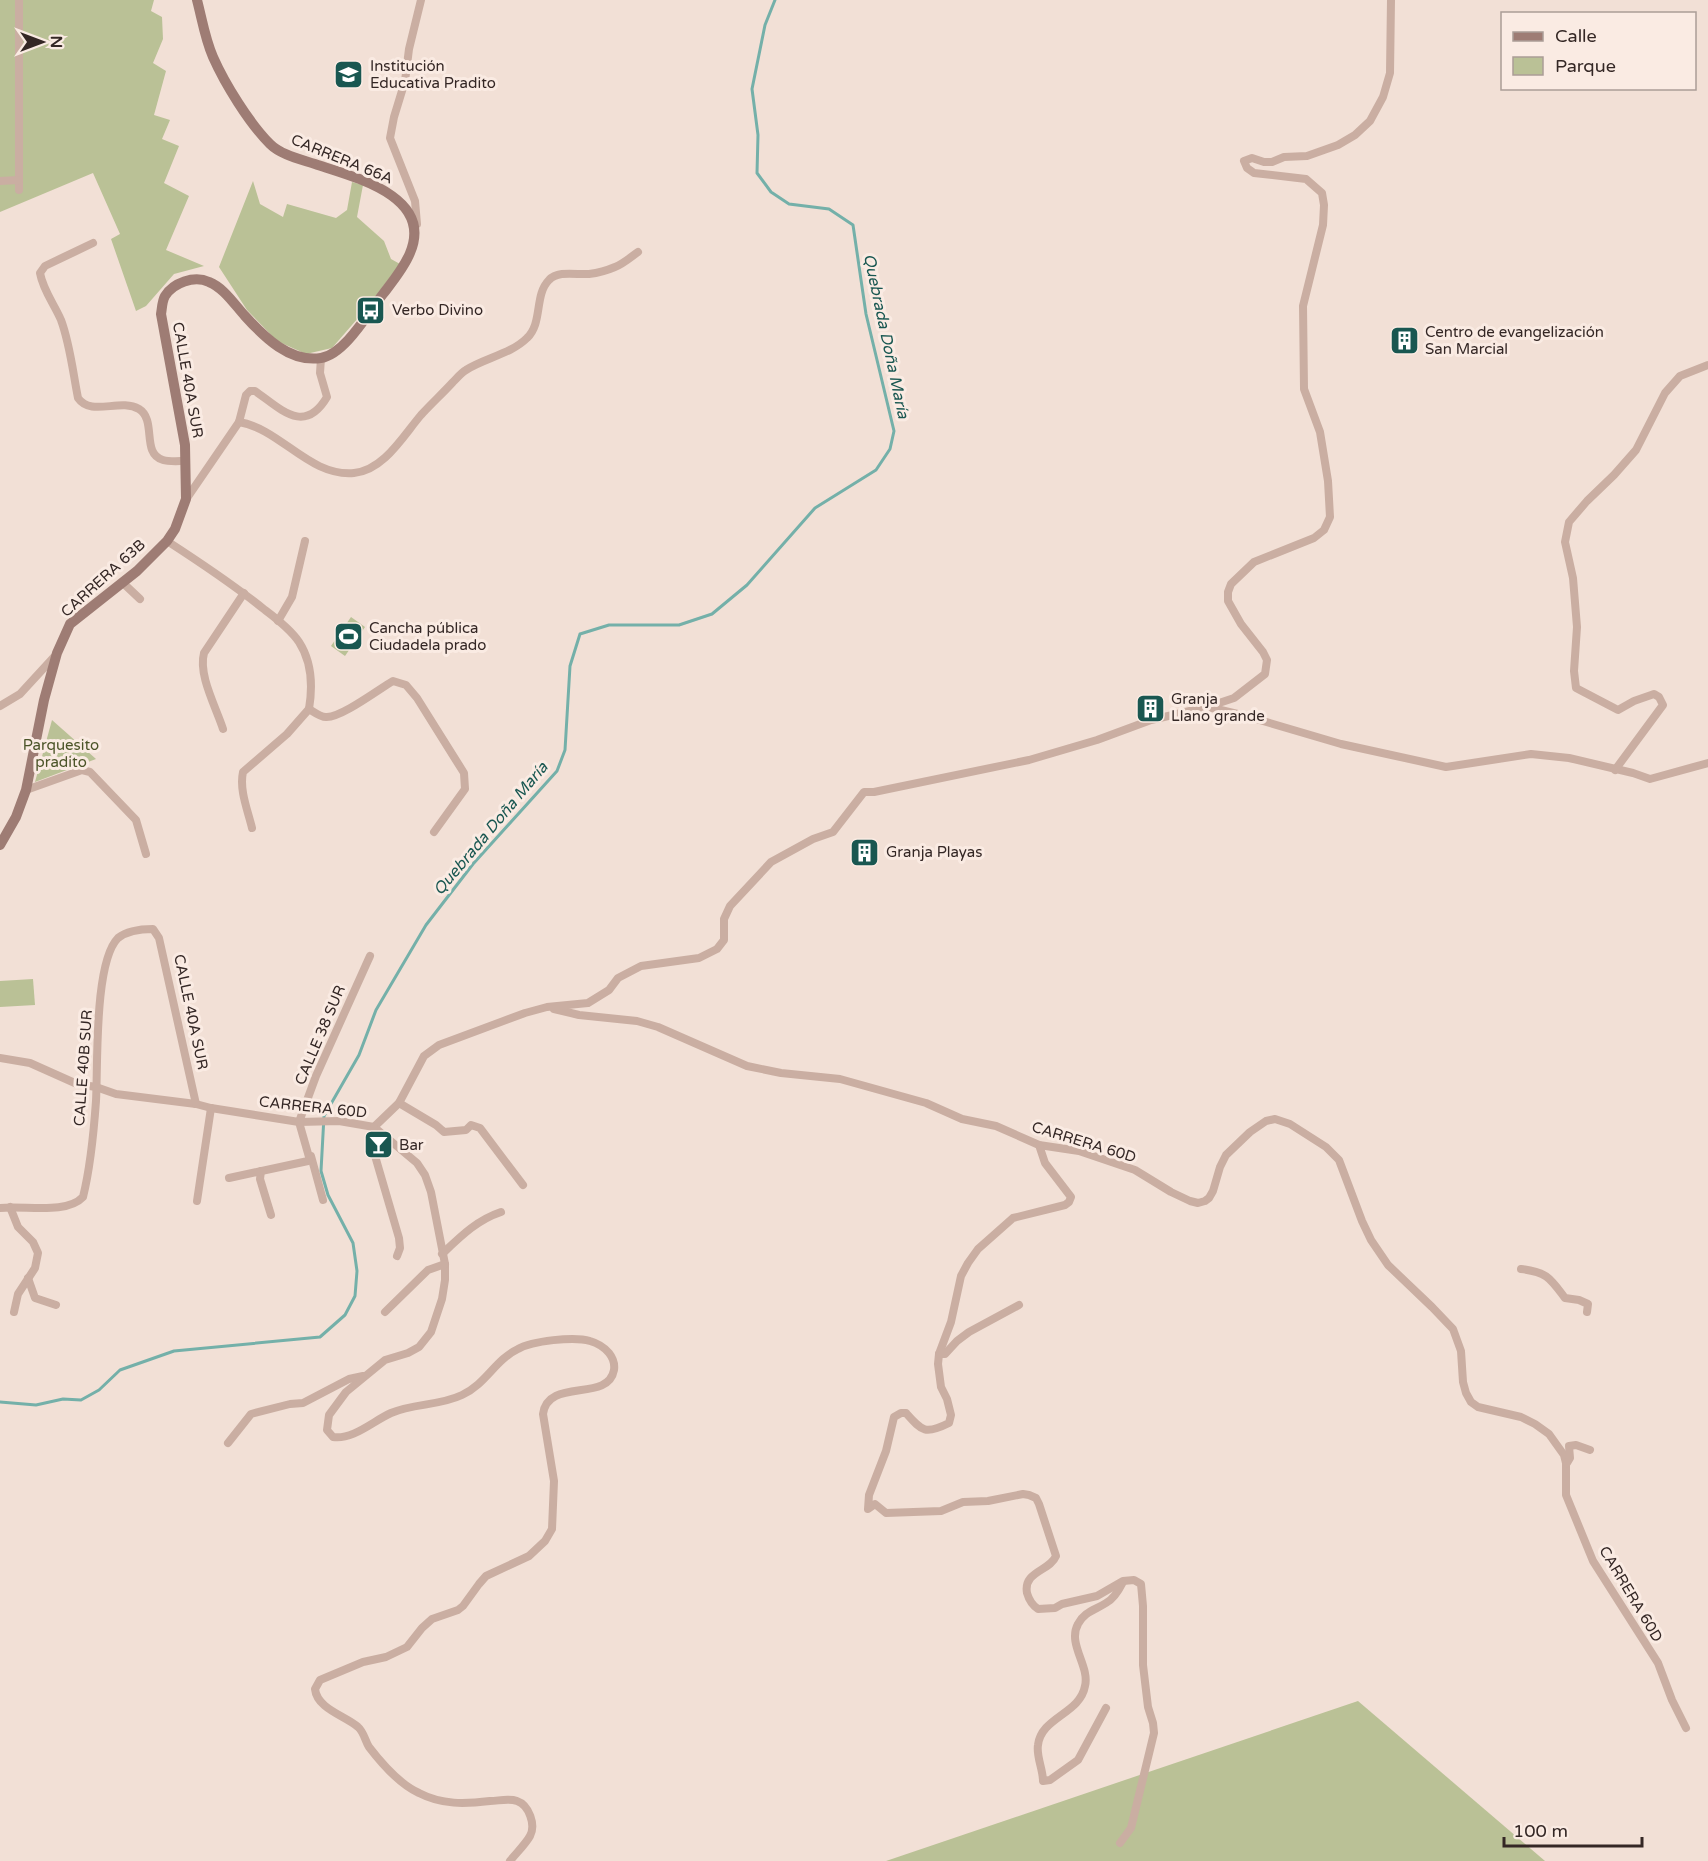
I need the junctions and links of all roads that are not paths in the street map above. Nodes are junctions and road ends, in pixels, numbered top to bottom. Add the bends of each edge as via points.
1 (19, 0) edge
2 (197, 0) edge
3 (421, 0) edge
4 (1391, 0) edge
5 (19, 180) junction
6 (0, 181) edge
7 (19, 190) dead end
8 (415, 236) junction
9 (93, 243) dead end
10 (638, 252) dead end
11 (321, 358) junction
12 (1708, 365) edge
13 (239, 422) junction
14 (186, 461) junction
15 (186, 499) junction
16 (168, 541) junction
17 (305, 541) dead end
18 (123, 583) junction
19 (244, 593) junction
20 (140, 599) dead end
21 (278, 621) junction
22 (57, 653) junction
23 (0, 706) edge
24 (1207, 707) junction
25 (309, 709) junction
26 (0, 714) edge
27 (223, 729) dead end
28 (1708, 763) edge
29 (1615, 770) junction
30 (26, 790) junction
31 (252, 828) dead end
32 (434, 832) dead end
33 (3, 833) edge
34 (0, 844) edge
35 (146, 854) dead end
36 (119, 937) joint
37 (370, 956) dead end
38 (547, 1007) junction
39 (0, 1058) edge
40 (96, 1087) junction
41 (399, 1103) junction
42 (196, 1104) junction
43 (211, 1108) junction
44 (303, 1121) junction
45 (374, 1127) junction
46 (1039, 1145) junction
47 (261, 1171) junction
48 (229, 1178) dead end
49 (523, 1185) dead end
50 (323, 1200) dead end
51 (196, 1201) dead end
52 (10, 1207) junction
53 (0, 1208) edge
54 (501, 1212) dead end
55 (271, 1215) dead end
56 (442, 1254) junction
57 (397, 1256) dead end
58 (445, 1264) junction
59 (1521, 1269) dead end
60 (28, 1278) junction
61 (56, 1305) dead end
62 (1019, 1305) dead end
63 (14, 1312) dead end
64 (385, 1312) dead end
65 (1587, 1312) dead end
66 (939, 1354) junction
67 (365, 1376) junction
68 (228, 1443) dead end
69 (1590, 1450) dead end
70 (1566, 1466) junction
71 (1123, 1581) junction
72 (1106, 1708) dead end
73 (1686, 1728) dead end
74 (1120, 1842) dead end
75 (510, 1861) edge

1 - 5 street
2 - 8 main road, CARRERA 66A via 212,55 226,83 270,144 288,155 392,194 410,215
3 - 8 street via 390,138 415,201
4 - 24 street via 1390,73 1370,121 1338,145 1307,156 1272,162 1252,158 1244,161 1254,173 1306,179 1323,194 1323,225 1303,306 1304,389 1320,432 1330,518 1324,531 1314,538 1254,561 1231,584 1228,601 1263,652 1267,660 1265,674 1234,698
5 - 6 street
5 - 7 street
8 - 11 main road via 404,265 349,339 336,352
9 - 14 street via 45,266 40,273 61,320 78,398 88,406 139,409 147,417 154,455 162,460
10 - 13 street via 616,267 550,278 528,338 464,371 386,457 371,468 356,473 327,469 256,426
11 - 13 street, CARRERA 63B via 320,373 327,397 317,411 308,416 292,415 250,391
11 - 14 main road, CALLE 40A SUR via 292,355 210,282 188,280 177,286 164,297 161,314
12 - 29 street via 1680,376 1665,393 1636,450 1569,522 1565,542 1577,627 1576,688 1618,710 1654,694 1663,705
13 - 15 street, CARRERA 63B
14 - 15 main road, CALLE 40A SUR
15 - 16 main road, CARRERA 63B
16 - 18 main road, CARRERA 63B
16 - 19 street
17 - 21 street via 292,597
18 - 20 street
18 - 22 main road, CARRERA 63B via 70,624
19 - 21 street
19 - 27 street via 202,662
21 - 25 street via 298,640 308,662 312,689
22 - 23 street via 20,694
22 - 30 main road, CARRERA 63B
23 - 26 street
24 - 29 street via 1341,744 1446,767 1531,754 1569,758
24 - 38 street, CARRERA 60D via 1151,720 1029,760 864,792 833,832 771,862 730,906 724,920 724,940 717,949 699,958 641,966 618,978 609,990 588,1003
25 - 31 street via 243,772
25 - 32 street via 332,716 393,681 406,685 465,773 465,789
28 - 29 street via 1650,779
30 - 33 main road, CARRERA 63B via 16,817
30 - 35 street via 82,770 90,772 136,820
33 - 34 main road, CARRERA 63B
36 - 40 street, CALLE 40B SUR via 107,958 102,979
36 - 42 street, CALLE 40A SUR via 153,929 159,938
37 - 44 street, CALLE 38 SUR via 316,1077
38 - 41 street, CARRERA 60D via 439,1045 424,1056
38 - 46 street, CARRERA 60D via 579,1016 637,1021 747,1066 857,1083 926,1103 962,1119 996,1126
39 - 40 street, CARRERA 60D via 30,1063 77,1084
40 - 42 street, CARRERA 60D via 116,1094
40 - 52 street, CALLE 40B SUR via 83,1197 73,1205
41 - 45 street, CARRERA 60D
41 - 49 street via 444,1132 466,1130 471,1125 480,1128
42 - 43 street, CARRERA 60D
43 - 44 street, CARRERA 60D
43 - 51 street
44 - 45 street, CARRERA 60D via 339,1121
44 - 47 street via 307,1162
44 - 50 street
45 - 56 street via 417,1163 425,1175
45 - 57 street via 372,1149 399,1238
46 - 66 street via 1045,1163 1071,1197 1070,1202 1013,1218 973,1255 962,1276
46 - 70 street, CARRERA 60D via 1079,1151 1135,1170 1198,1203 1209,1198 1226,1155 1250,1132 1275,1119 1290,1124 1340,1160 1362,1221 1380,1254 1453,1329 1471,1402 1521,1417 1549,1434 1564,1455
47 - 48 street
47 - 55 street
52 - 53 street
52 - 60 street via 18,1227 37,1249 37,1263
54 - 56 street via 474,1224
56 - 58 street
58 - 64 street via 428,1270
58 - 67 street via 442,1299 431,1332 419,1347 385,1360
59 - 65 street via 1549,1277 1565,1298 1588,1304
60 - 61 street via 35,1298
60 - 63 street via 18,1294
62 - 66 street via 969,1332 945,1354
66 - 71 street via 940,1387 947,1399 949,1423 938,1429 925,1429 906,1413 894,1418 868,1509 875,1504 886,1513 941,1511 963,1502 1029,1494 1039,1504 1056,1556 1028,1582 1031,1604 1038,1609 1055,1608 1096,1596
67 - 68 street via 350,1379 303,1403 251,1414
67 - 75 street via 346,1392 329,1415 327,1430 333,1437 348,1436 403,1408 464,1394 504,1359 527,1345 584,1340 597,1343 614,1360 614,1370 607,1382 554,1396 544,1406 554,1495 552,1529 541,1546 486,1576 458,1610 432,1619 407,1647 320,1680 315,1689 318,1699 361,1730 374,1754 414,1791 448,1803 512,1800 523,1804 532,1832
69 - 70 street via 1569,1446
70 - 73 street, CARRERA 60D via 1566,1495 1593,1561 1658,1663
71 - 72 street via 1108,1603 1090,1610 1077,1625 1075,1641 1086,1685 1075,1705 1039,1737 1043,1781 1078,1760
71 - 74 street via 1138,1581 1142,1587 1143,1665 1154,1734 1131,1828

